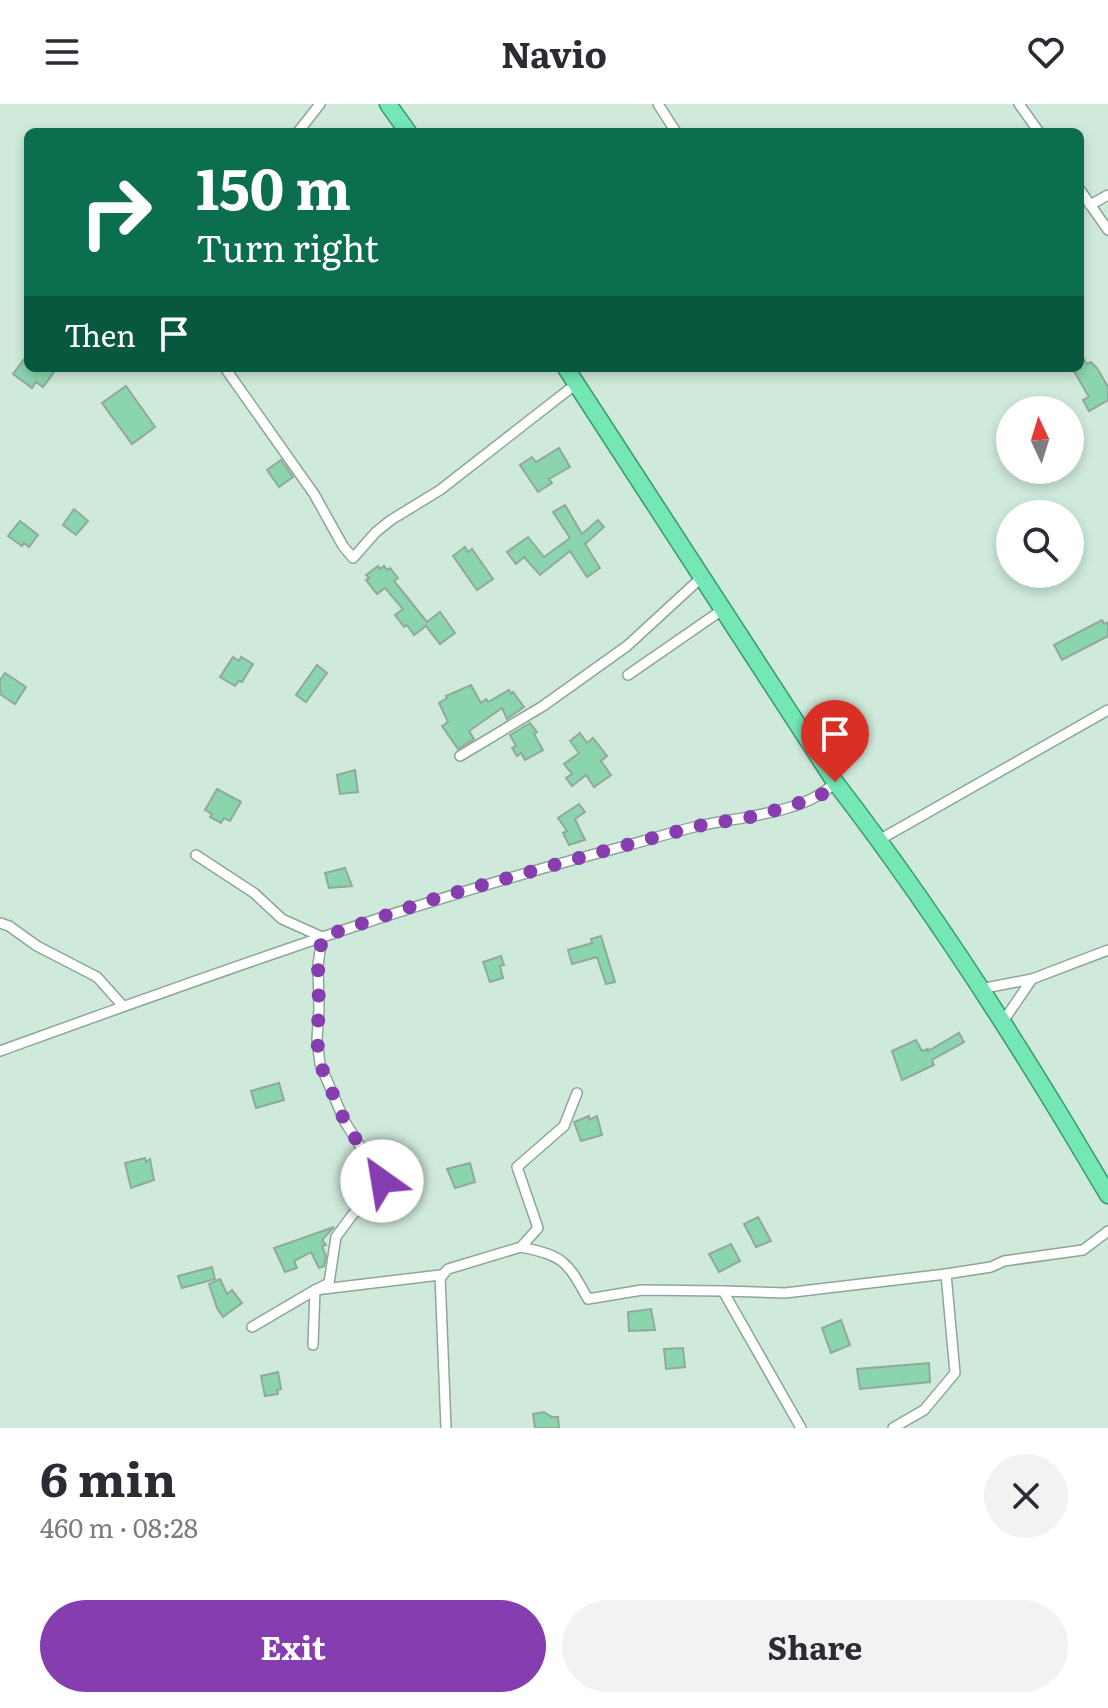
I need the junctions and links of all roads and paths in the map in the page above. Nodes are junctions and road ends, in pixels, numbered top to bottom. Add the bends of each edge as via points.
1 (320, 104) edge
2 (388, 104) edge
3 (658, 104) edge
4 (1019, 104) edge
5 (301, 128) edge
6 (405, 128) edge
7 (673, 128) edge
8 (1036, 128) edge
9 (1108, 195) edge
10 (1084, 196) edge
11 (1090, 205) junction
12 (1108, 230) edge
13 (228, 372) edge
14 (568, 372) edge
15 (576, 384) junction
16 (701, 578) junction
17 (722, 610) junction
18 (628, 675) dead end
19 (1108, 710) edge
20 (460, 756) dead end
21 (835, 782) junction
22 (879, 840) junction
23 (196, 855) dead end
24 (0, 923) edge
25 (322, 937) junction
26 (1108, 950) edge
27 (1032, 979) junction
28 (980, 989) junction
29 (123, 1006) junction
30 (1002, 1023) junction
31 (0, 1051) edge
32 (577, 1093) dead end
33 (1108, 1195) edge
34 (1108, 1231) edge
35 (521, 1247) junction
36 (946, 1274) junction
37 (440, 1278) junction
38 (315, 1290) junction
39 (723, 1291) junction
40 (252, 1327) dead end
41 (313, 1345) dead end
42 (446, 1428) edge
43 (801, 1428) edge
44 (893, 1428) edge

1 - 5 street
2 - 6 highway
3 - 7 street
4 - 8 street
9 - 11 street
10 - 11 street
11 - 12 street
13 - 15 street via 353,558 383,526 440,490
14 - 15 highway
15 - 16 highway
16 - 17 highway
16 - 20 street via 627,646
17 - 18 street
17 - 21 highway
19 - 22 street
21 - 22 highway
21 - 25 street via 819,797 440,897
22 - 28 highway
23 - 25 street via 222,869 282,919
24 - 29 street via 97,977
25 - 29 street
25 - 38 street via 320,1064 345,1122 383,1186 344,1223 336,1237 329,1283
26 - 27 street
27 - 28 street
27 - 30 street
28 - 30 highway
29 - 31 street
30 - 33 highway
32 - 35 street via 564,1126 517,1167 538,1228
34 - 36 street via 1083,1250
35 - 37 street via 448,1269
35 - 39 street via 551,1253 571,1267 588,1299 642,1290
36 - 39 street via 785,1293
36 - 44 street via 955,1373 924,1410
37 - 38 street
37 - 42 street
38 - 40 street
38 - 41 street
39 - 43 street

